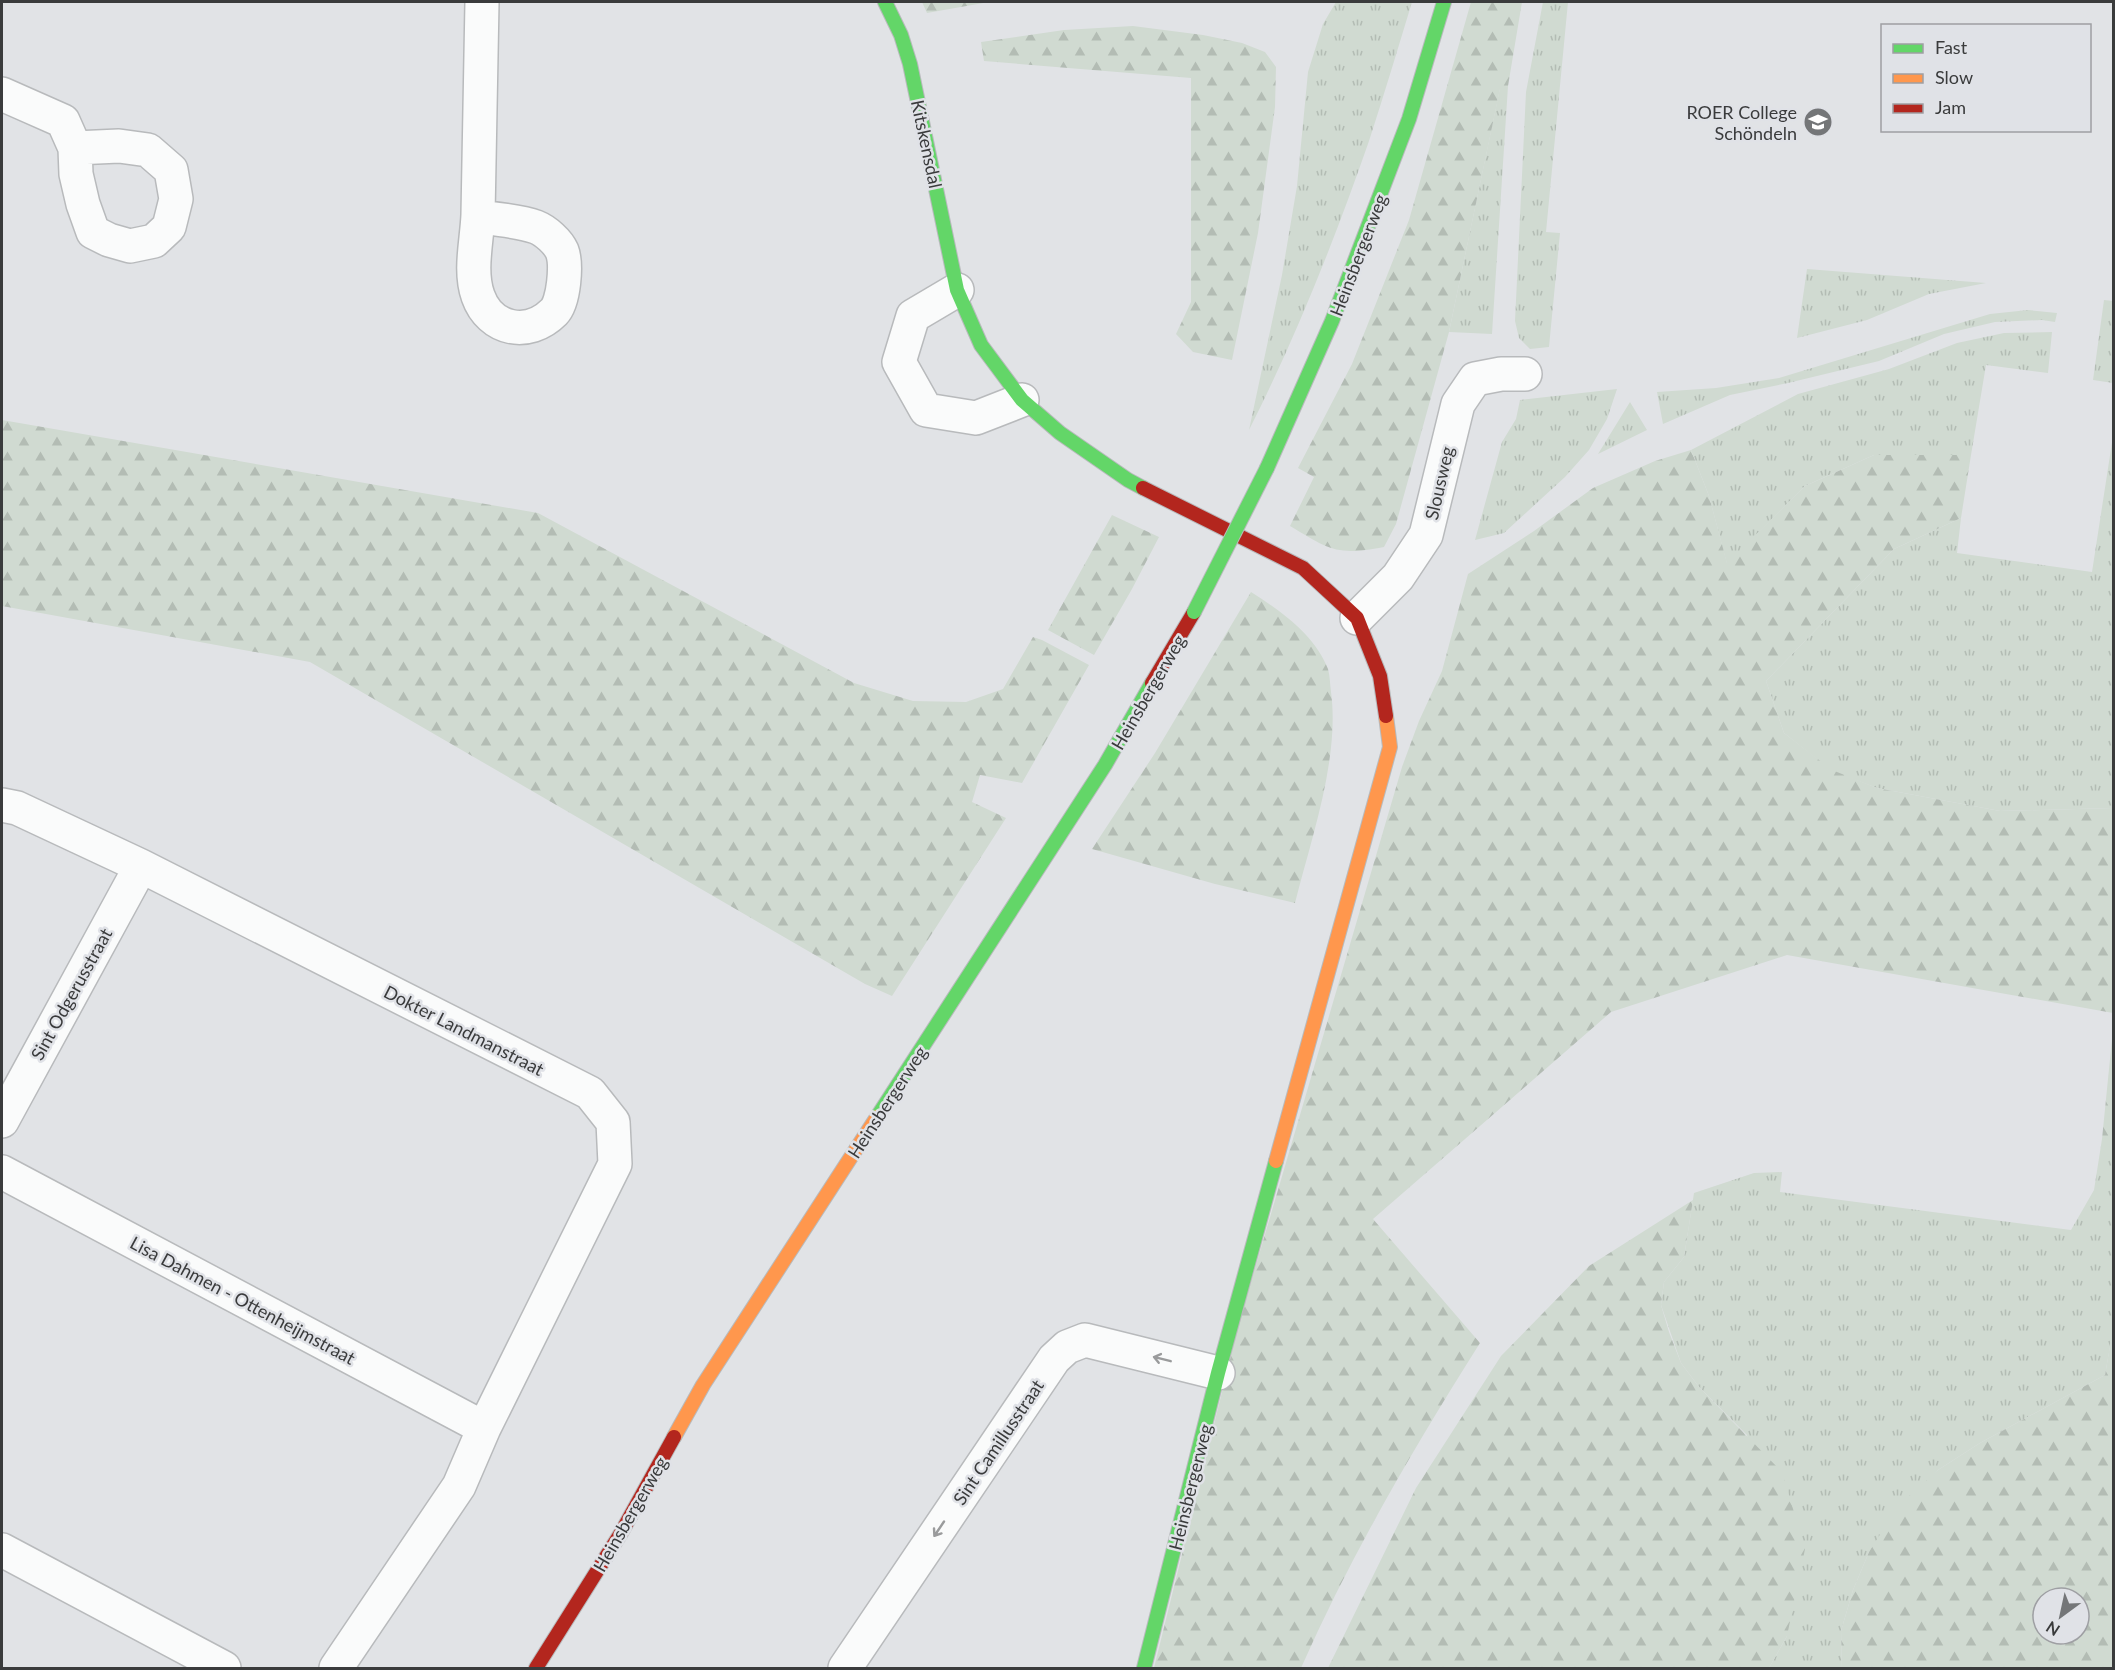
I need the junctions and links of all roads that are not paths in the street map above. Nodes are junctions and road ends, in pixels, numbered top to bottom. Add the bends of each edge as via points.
1 (482, 2) edge
2 (885, 2) edge
3 (1444, 2) edge
4 (2, 94) edge
5 (75, 148) dead end
6 (478, 217) dead end
7 (957, 290) junction
8 (1525, 374) dead end
9 (1022, 400) junction
10 (1128, 480) joint
11 (1357, 618) junction
12 (2, 805) edge
13 (141, 866) junction
14 (2, 1121) edge
15 (2, 1172) edge
16 (1218, 1373) junction
17 (484, 1428) junction
18 (2, 1550) edge
19 (224, 1668) edge
20 (336, 1668) edge
21 (536, 1668) edge
22 (845, 1668) edge
23 (1144, 1668) edge

1 - 6 street
2 - 7 street, Kitskensdal via 910,64
3 - 21 street, Heinsbergerweg, bridge via 1409,119 1336,311 1267,468 1194,612 1099,774 703,1385 621,1533
4 - 5 street via 63,121
7 - 9 street, Kitskensdal via 981,345
7 - 9 street via 913,316 899,362 926,410 976,418
8 - 11 street, Slousweg via 1475,379 1458,404 1426,535 1398,578
9 - 10 street, Kitskensdal via 1060,433
10 - 11 street, Heinsbergerweg via 1303,568
11 - 16 street, Heinsbergerweg via 1380,676 1390,747
12 - 13 street, Dokter Landmanstraat via 17,808
13 - 14 street, Sint Odgerusstraat
13 - 17 street, Dokter Landmanstraat via 590,1094 613,1122 615,1164
15 - 17 street, Lisa Dahmen - Ottenheijmstraat
16 -> 22 street, Sint Camillusstraat via 1085,1340 1067,1347 1054,1359
16 - 23 street, Heinsbergerweg
17 - 20 street, Dokter Landmanstraat via 459,1486
18 - 19 street

